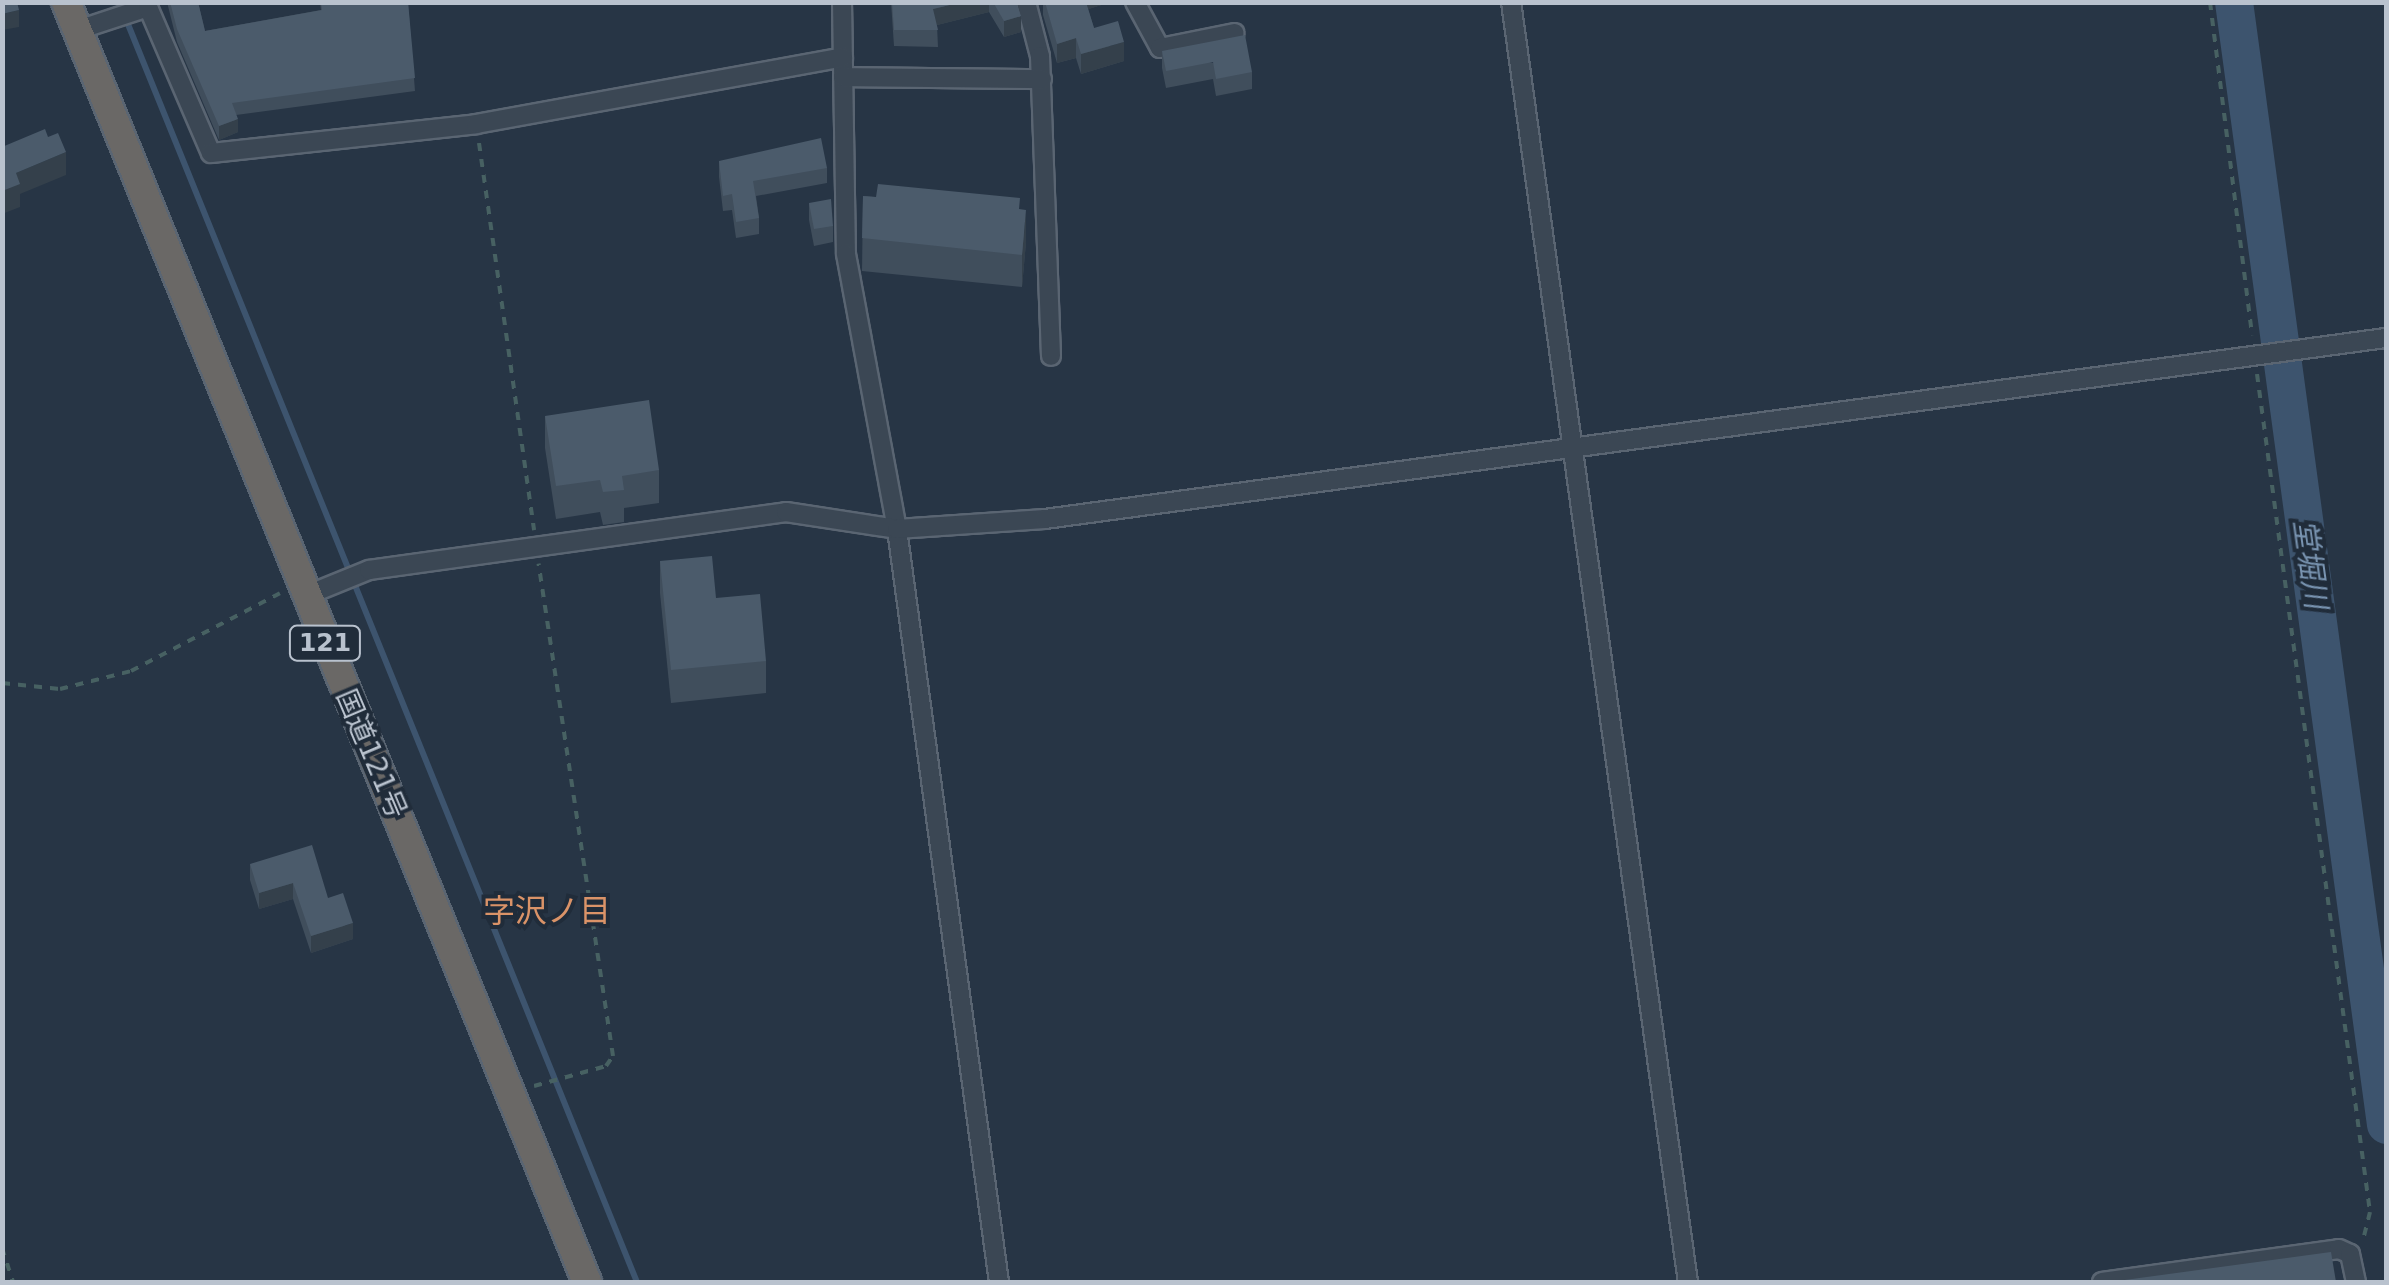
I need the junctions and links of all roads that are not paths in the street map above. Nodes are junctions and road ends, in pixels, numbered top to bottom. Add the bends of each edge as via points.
1 (66, 2) edge
2 (842, 2) edge
3 (1026, 2) edge
4 (1135, 2) edge
5 (1510, 2) edge
6 (78, 30) junction
7 (1236, 33) edge
8 (842, 57) junction
9 (843, 77) junction
10 (1042, 79) junction
11 (2386, 338) edge
12 (1051, 356) dead end
13 (1572, 447) junction
14 (897, 529) junction
15 (303, 590) junction
16 (586, 1282) edge
17 (999, 1282) edge
18 (1688, 1282) edge
19 (2102, 1282) edge
20 (2356, 1282) edge

1 - 6 highway, 国道121号 / 121
2 - 8 street
3 - 10 street
4 - 7 street via 1160,48
5 - 13 street
6 - 8 street via 148,8 211,153 476,124
6 - 15 highway, 国道121号 / 121
8 - 9 street
9 - 10 street
9 - 14 street via 846,254
10 - 12 street
11 - 13 street
13 - 14 street via 1045,518
13 - 18 street
14 - 15 street via 786,512 369,570
14 - 17 street
15 - 16 highway, 国道121号 / 121
19 - 20 street via 2339,1249 2350,1254

